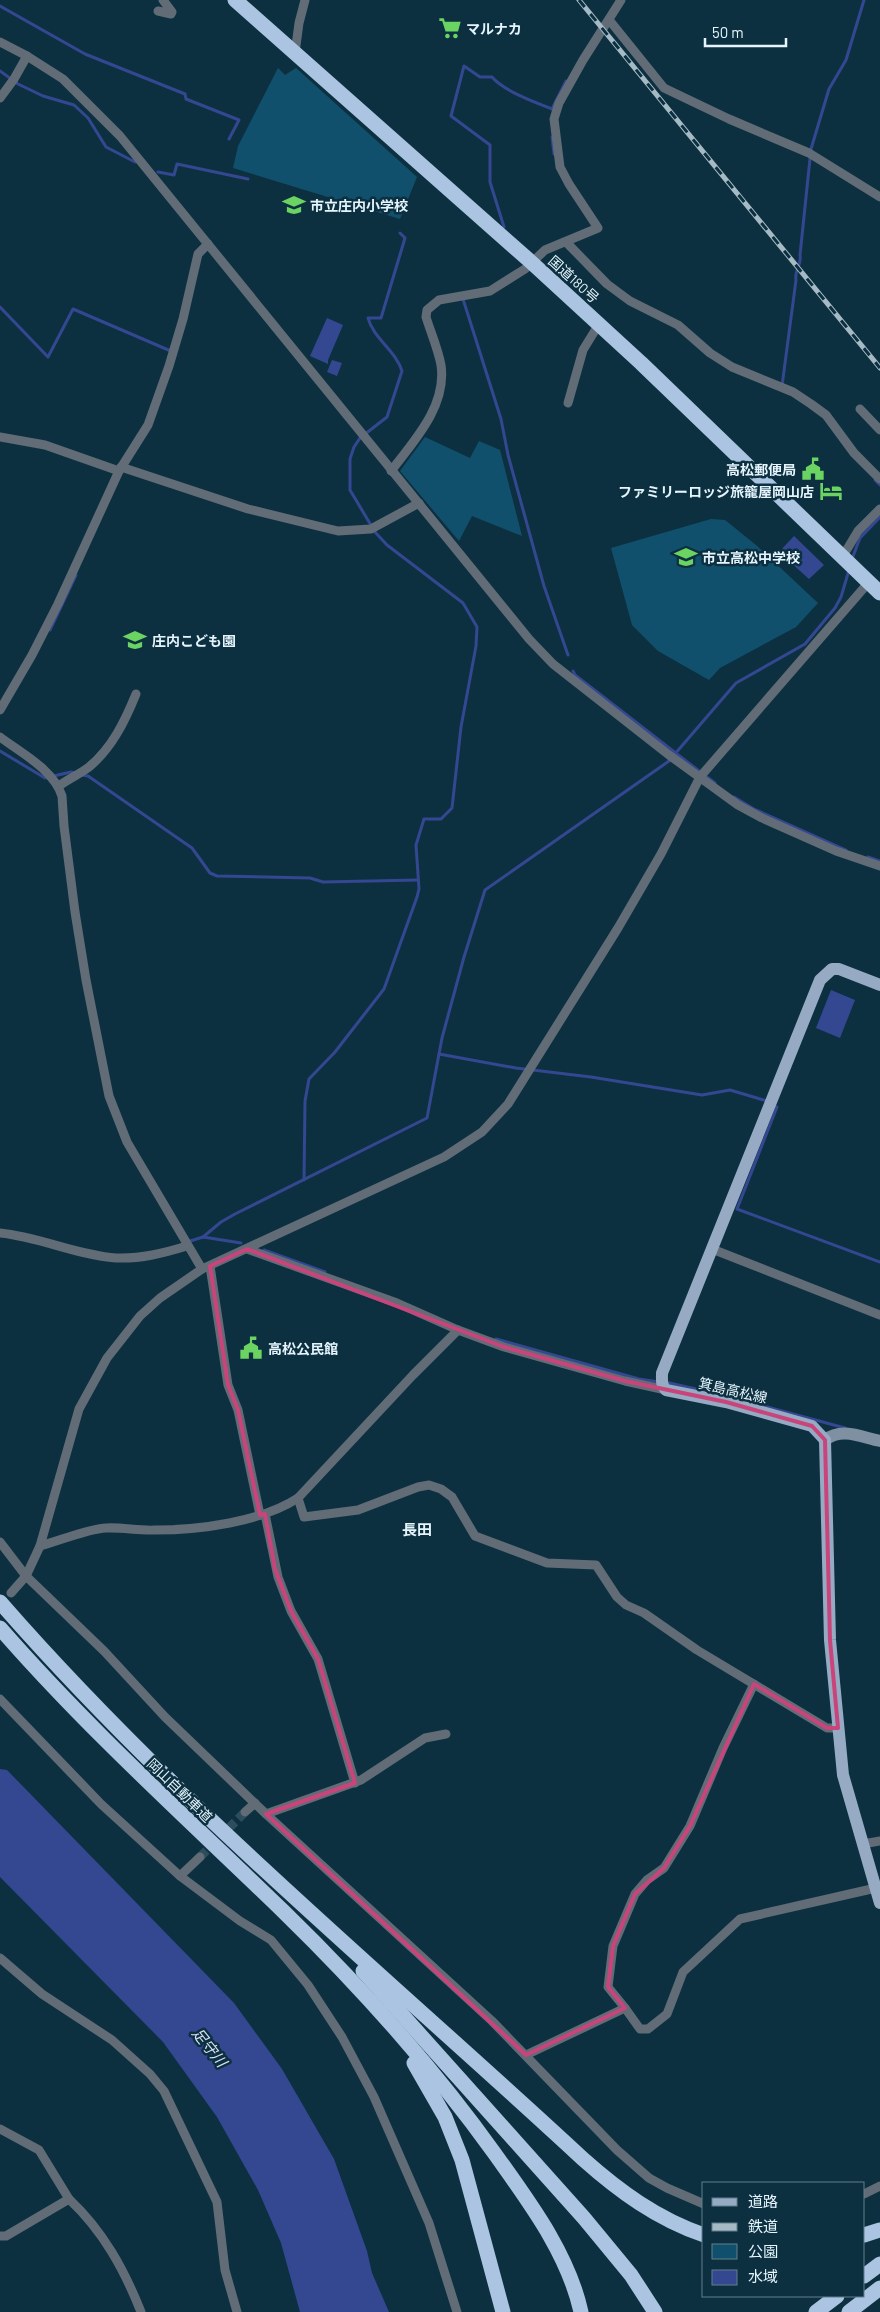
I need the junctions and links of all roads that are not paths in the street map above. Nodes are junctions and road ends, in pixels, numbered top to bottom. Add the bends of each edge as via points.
1 (163, 0) edge
2 (235, 0) edge
3 (305, 0) edge
4 (621, 0) edge
5 (158, 11) dead end
6 (610, 21) junction
7 (0, 42) edge
8 (295, 53) junction
9 (27, 56) junction
10 (0, 98) edge
11 (880, 196) edge
12 (567, 243) junction
13 (208, 244) junction
14 (531, 262) junction
15 (599, 324) junction
16 (568, 403) dead end
17 (860, 409) dead end
18 (880, 430) edge
19 (0, 437) edge
20 (122, 469) junction
21 (391, 471) junction
22 (880, 479) edge
23 (418, 503) junction
24 (880, 509) edge
25 (848, 561) junction
26 (874, 588) edge
27 (136, 694) dead end
28 (0, 710) edge
29 (0, 737) edge
30 (700, 777) junction
31 (55, 780) junction
32 (880, 866) edge
33 (880, 985) edge
34 (0, 1233) edge
35 (186, 1244) junction
36 (247, 1249) junction
37 (712, 1249) junction
38 (206, 1268) junction
39 (880, 1315) edge
40 (458, 1330) junction
41 (664, 1385) junction
42 (825, 1440) junction
43 (880, 1441) edge
44 (298, 1498) junction
45 (262, 1515) junction
46 (0, 1542) edge
47 (40, 1546) junction
48 (26, 1576) junction
49 (5, 1598) edge
50 (0, 1628) edge
51 (754, 1684) junction
52 (0, 1699) edge
53 (838, 1728) junction
54 (446, 1734) dead end
55 (355, 1783) junction
56 (255, 1803) junction
57 (245, 1812) tunnel mouth
58 (266, 1814) junction
59 (880, 1841) edge
60 (862, 1844) junction
61 (200, 1857) tunnel mouth
62 (180, 1876) junction
63 (876, 1888) junction
64 (295, 1898) junction
65 (880, 1904) edge
66 (0, 1958) edge
67 (342, 1971) junction
68 (625, 2008) junction
69 (526, 2055) junction
70 (0, 2129) edge
71 (880, 2186) edge
72 (865, 2194) edge
73 (69, 2199) junction
74 (702, 2203) edge
75 (880, 2230) edge
76 (702, 2234) edge
77 (865, 2235) edge
78 (0, 2236) edge
79 (880, 2264) edge
80 (865, 2275) edge
81 (880, 2288) edge
82 (836, 2297) edge
83 (141, 2312) edge
84 (238, 2312) edge
85 (457, 2312) edge
86 (503, 2312) edge
87 (581, 2312) edge
88 (655, 2312) edge
89 (816, 2312) edge
90 (849, 2312) edge

1 - 5 street via 172,12
2 - 8 highway, 国道180号
3 - 8 street
4 - 6 street
6 - 11 street via 664,88 811,154
6 - 12 street via 583,60 559,103 554,119 560,167 598,228
7 - 9 street
8 - 14 highway, 国道180号
9 - 10 street
9 - 13 street via 63,79 92,106
12 - 14 street via 545,250
12 - 22 street via 606,284 630,301 678,325 732,367 782,388 826,415 854,453
13 - 20 street via 198,254 183,319 148,425
13 - 21 street
14 - 15 highway, 国道180号
14 - 21 street via 490,291 439,300 427,310 426,317 440,364 438,398 419,434
15 - 16 street via 583,350
15 - 25 highway, 国道180号
17 - 18 street
19 - 20 street via 45,445
20 - 23 street via 248,509 317,527 349,531 372,529
20 - 28 street via 58,604
21 - 23 street
23 - 30 street via 553,664
24 - 25 street via 858,531
25 - 26 highway, 国道180号
26 - 30 street
27 - 31 street via 124,724 90,767
29 - 31 street
30 - 32 street via 762,818 836,852
30 - 36 street via 656,862 531,1070 495,1119 458,1149
31 - 35 street via 62,796 68,865 86,980 110,1096 126,1142
33 - 37 main road via 839,969 832,969 820,980
34 - 35 street via 115,1258 147,1256
35 - 38 street
36 - 38 street
36 - 40 street via 396,1303
37 - 39 street
37 - 41 main road via 662,1373
38 - 45 street via 228,1385 238,1410
38 - 47 street via 160,1298 140,1316 115,1345 97,1374 72,1428
40 - 41 street via 512,1350 625,1382
40 - 44 street
41 - 42 main road, 箕島高松線 via 812,1426
42 - 43 main road via 841,1432
42 - 53 main road via 830,1640
44 - 45 street
44 - 51 street via 304,1517 358,1510 423,1486 441,1489 452,1497 475,1536 547,1563 596,1565 626,1605
45 - 47 street via 173,1530 105,1528
45 - 55 street via 278,1577 291,1611 318,1659
46 - 48 street
47 - 48 street
48 - 49 street
48 - 56 street
49 - 64 highway, 岡山自動車道 via 129,1740
50 - 67 highway, 岡山自動車道 via 118,1753
51 - 53 street via 827,1728
51 - 68 street via 690,1826 664,1868 635,1894 614,1946 608,1987
52 - 62 street via 100,1804
53 - 60 main road via 843,1775
54 - 55 street via 425,1738
55 - 58 street
56 - 57 street
56 - 58 street
58 - 69 street via 424,1957
59 - 60 street
60 - 63 main road
61 - 62 street
62 - 85 street via 271,1940 325,2010 374,2097 429,2223
63 - 65 main road
63 - 68 street via 740,1919 683,1972 667,2014 648,2029 640,2029
64 - 76 highway via 605,2179 648,2210
64 - 88 highway via 584,2218 631,2275
66 - 84 street via 42,1994 112,2040 164,2091 217,2202 225,2270
67 - 86 highway via 408,2053 445,2117 469,2182
67 - 87 highway via 412,2048 511,2176 559,2253
68 - 69 street
69 - 74 street via 632,2164 667,2188
70 - 73 street via 39,2150
71 - 72 street
73 - 78 street via 6,2236
73 - 83 street via 111,2249
75 - 77 highway
79 - 80 highway
81 - 90 highway
82 - 89 highway

